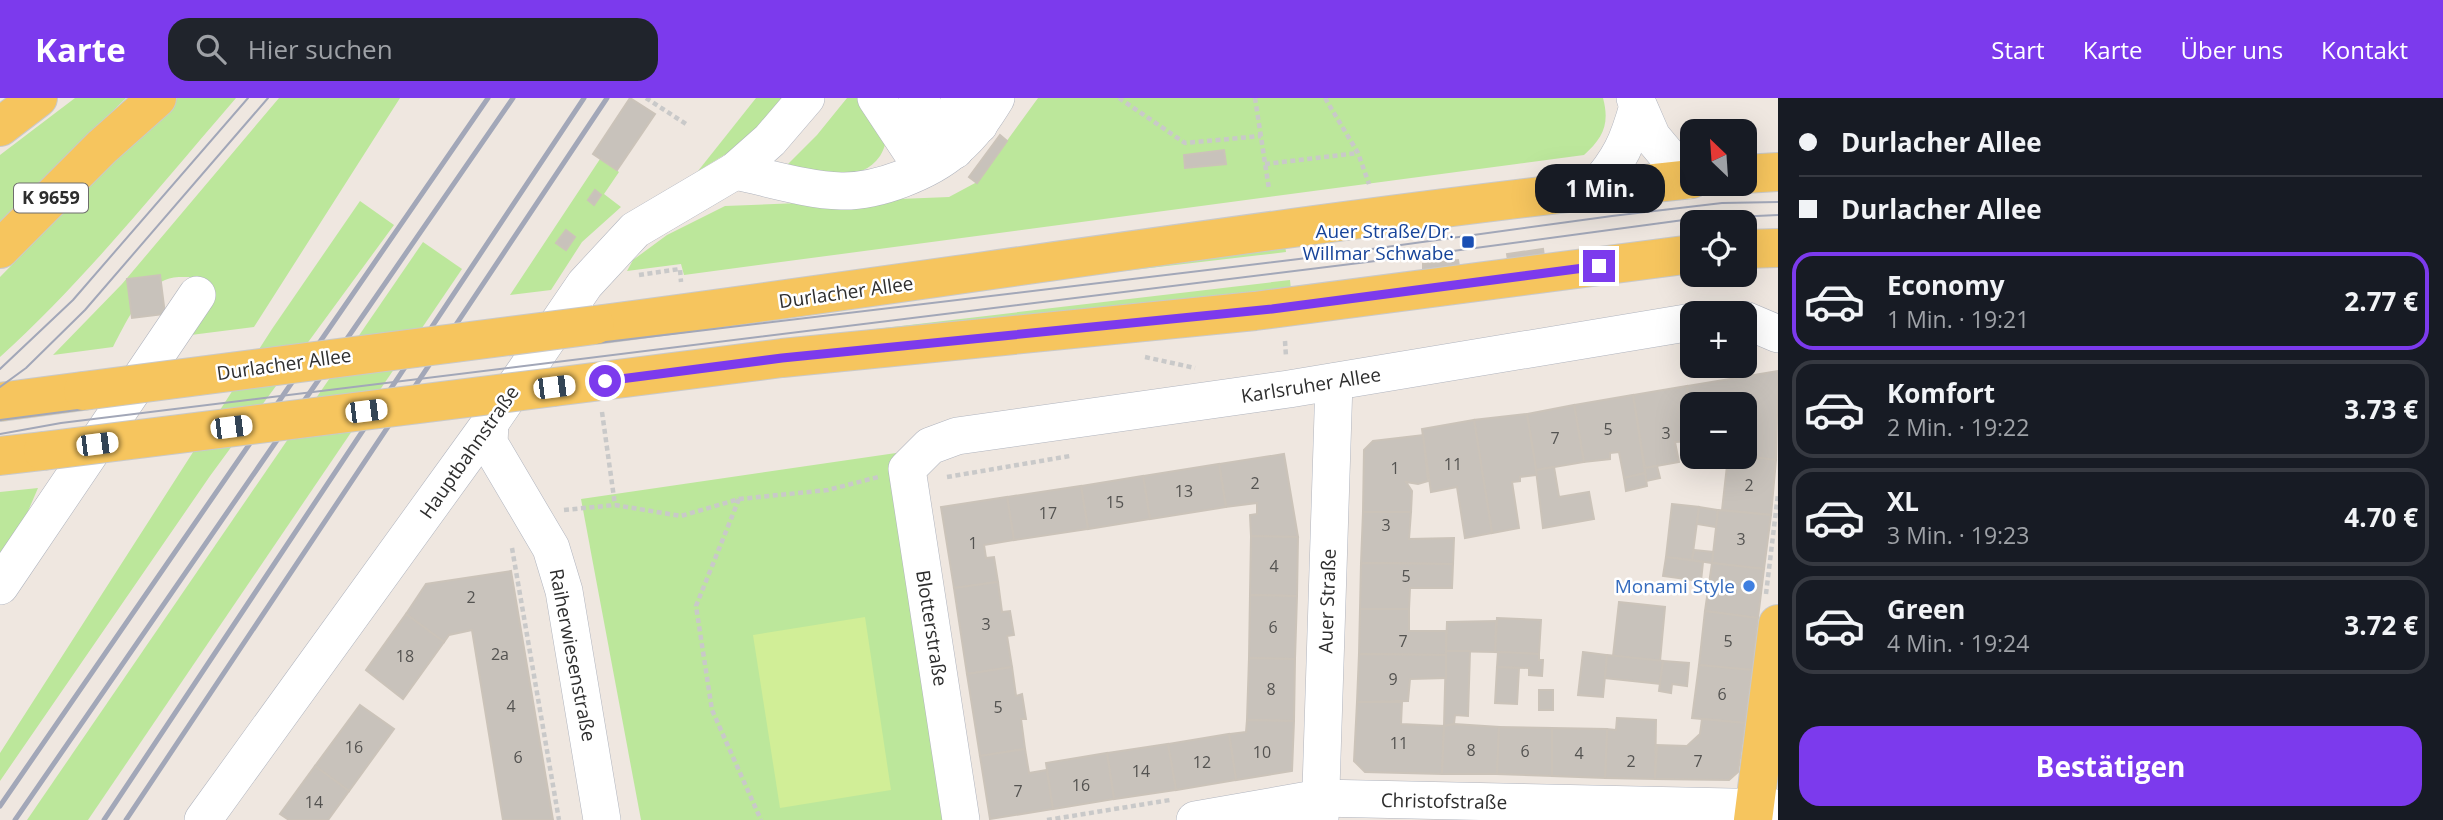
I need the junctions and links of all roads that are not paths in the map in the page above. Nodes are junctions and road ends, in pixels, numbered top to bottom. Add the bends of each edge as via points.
1 (38, 98) edge
2 (157, 98) edge
3 (806, 98) edge
4 (876, 98) edge
5 (917, 98) edge
6 (1637, 102) edge
7 (972, 118) edge
8 (0, 127) edge
9 (923, 169) junction
10 (1680, 169) edge
11 (735, 172) junction
12 (1778, 172) edge
13 (1757, 173) edge
14 (1680, 181) edge
15 (1595, 188) junction
16 (1778, 248) edge
17 (0, 249) edge
18 (1757, 249) edge
19 (1680, 256) edge
20 (197, 295) dead end
21 (1680, 324) edge
22 (1757, 325) edge
23 (1778, 334) edge
24 (1334, 382) junction
25 (0, 402) edge
26 (490, 423) junction
27 (1, 456) edge
28 (926, 464) joint
29 (0, 586) edge
30 (1771, 613) edge
31 (1189, 809) edge
32 (1320, 809) edge
33 (1762, 812) edge
34 (203, 820) edge
35 (602, 820) edge
36 (961, 820) edge

1 - 8 main road
2 - 17 main road, K 9659
3 - 11 street, Hauptbahnstraße
4 - 9 street
5 - 7 street
6 - 10 street via 1652,137
6 - 15 street via 1629,138 1617,163
7 - 9 street
9 - 11 street via 878,185 842,191
11 - 26 street, Hauptbahnstraße via 635,230 610,254
12 - 13 main road
14 - 15 main road, Durlacher Allee
15 - 25 main road, Durlacher Allee, bridge
16 - 18 main road
19 - 27 main road, bridge via 1267,310 782,358
20 - 29 street
21 - 24 street, Karlsruher Allee
22 - 23 street
24 - 28 street, Karlsruher Allee via 957,436
24 - 32 street, Auer Straße
26 - 34 street, Hauptbahnstraße
26 - 35 street, Raiherwiesenstraße via 489,443 551,548 564,591
28 - 36 street, Blotterstraße
30 - 33 main road
31 - 32 street, Christofstraße
32 - 33 street, Christofstraße

